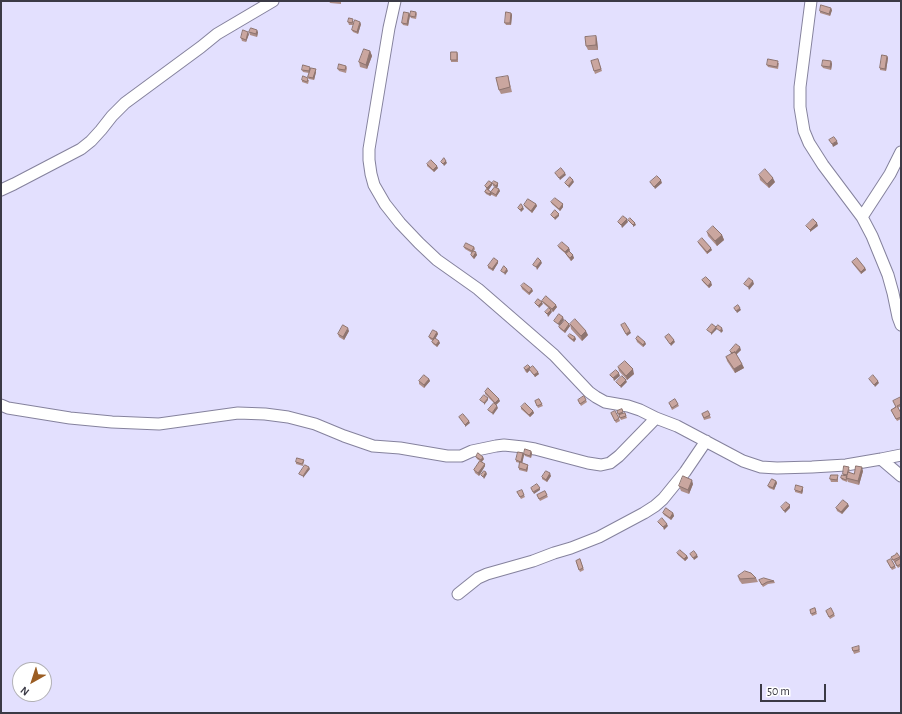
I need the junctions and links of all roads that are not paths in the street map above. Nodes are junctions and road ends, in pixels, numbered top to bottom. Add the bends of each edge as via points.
1 (273, 1) edge
2 (395, 1) edge
3 (811, 1) edge
4 (901, 152) edge
5 (1, 190) edge
6 (862, 217) junction
7 (901, 325) edge
8 (1, 405) edge
9 (656, 418) junction
10 (706, 441) junction
11 (901, 455) edge
12 (881, 459) junction
13 (901, 476) edge
14 (458, 594) dead end

1 - 5 street via 217,34 125,103 91,142 81,149
2 - 9 street via 369,160 374,185 385,204 437,260 478,289 530,334 554,355 588,392 605,402 634,408
3 - 6 street via 800,88 804,131 809,143
4 - 6 street
6 - 7 street via 888,275
8 - 9 street via 70,418 159,424 238,413 266,414 314,424 373,446 461,456 472,451 504,445 534,449 601,465 610,463 619,456
9 - 10 street
10 - 12 street via 743,461 777,468 812,467
10 - 14 street via 663,499 644,513 599,537 571,548 487,574
11 - 12 street
12 - 13 street

